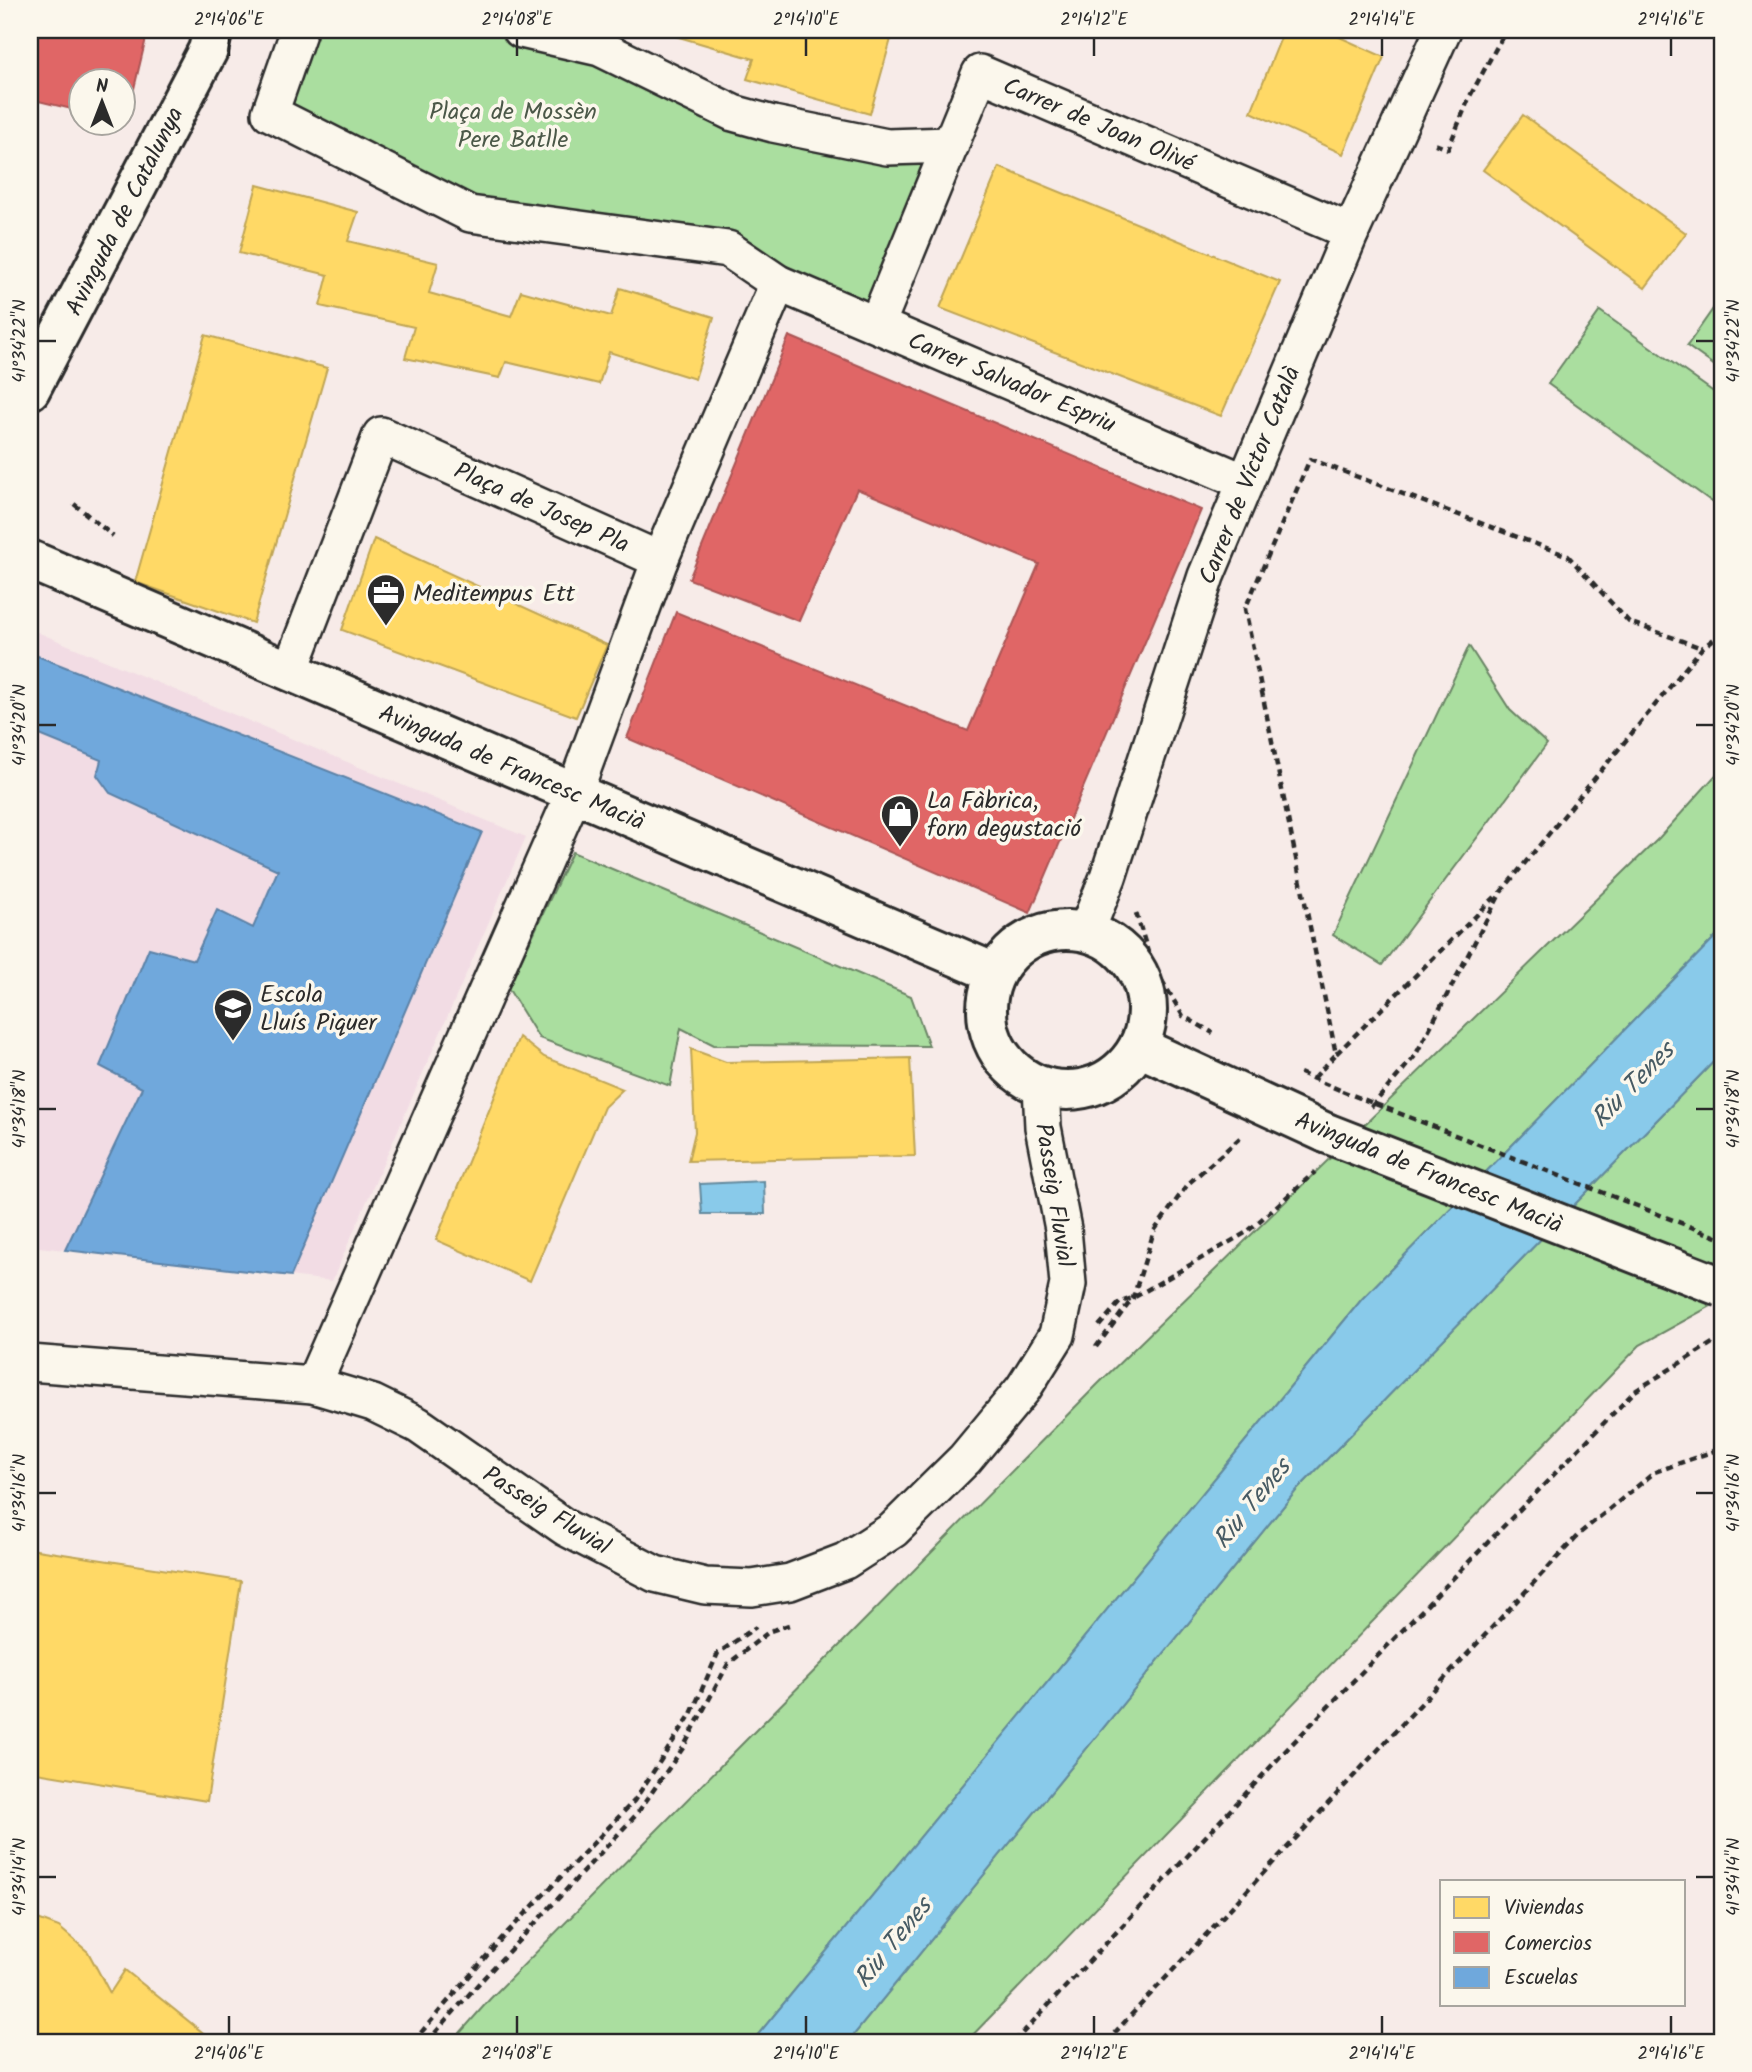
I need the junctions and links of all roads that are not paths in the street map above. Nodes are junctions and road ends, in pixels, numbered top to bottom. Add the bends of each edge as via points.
1 (213, 30) edge
2 (299, 30) edge
3 (521, 30) edge
4 (1443, 30) edge
5 (950, 145) junction
6 (1351, 232) junction
7 (778, 284) junction
8 (877, 324) junction
9 (30, 390) edge
10 (1245, 482) junction
11 (30, 560) edge
12 (660, 560) junction
13 (290, 671) junction
14 (574, 793) junction
15 (1086, 932) junction
16 (995, 973) junction
17 (1139, 1046) junction
18 (1041, 1086) junction
19 (1722, 1287) edge
20 (30, 1363) edge
21 (313, 1385) junction

1 - 9 street, Avinguda de Catalunya via 208,50
2 - 7 street via 270,113 470,214 728,249
3 - 5 street via 600,48 733,113 773,124 887,146
4 - 6 street, Carrer de Víctor Català
5 - 6 street, Carrer de Joan Olivé via 980,73
5 - 8 street, Carrer de Joan Olivé
6 - 10 street, Carrer de Víctor Català
7 - 8 street, Carrer Salvador Espriu
7 - 12 street, Plaça de Josep Pla
8 - 10 street, Carrer Salvador Espriu
10 - 15 street, Carrer de Víctor Català via 1206,576
11 - 13 street, Avinguda de Francesc Macià
12 - 13 street, Plaça de Josep Pla via 381,435
12 - 14 street
13 - 14 street, Avinguda de Francesc Macià
14 - 16 street, Avinguda de Francesc Macià
14 - 21 street
15 - 16 street via 1059,930 1034,937 1011,952
15 - 17 street via 1128,956 1140,976 1147,1024
16 - 18 street via 987,1020 994,1042 1006,1062
17 - 18 street via 1126,1065 1087,1088
17 - 19 street, Avinguda de Francesc Macià, bridge via 1323,1149
18 - 21 street, Passeig Fluvial via 1043,1127 1063,1229 1068,1284 1058,1335 1023,1389 965,1459 893,1530 845,1561 790,1581 752,1588 705,1586 655,1574 566,1528 418,1425 373,1402
20 - 21 street, Passeig Fluvial

